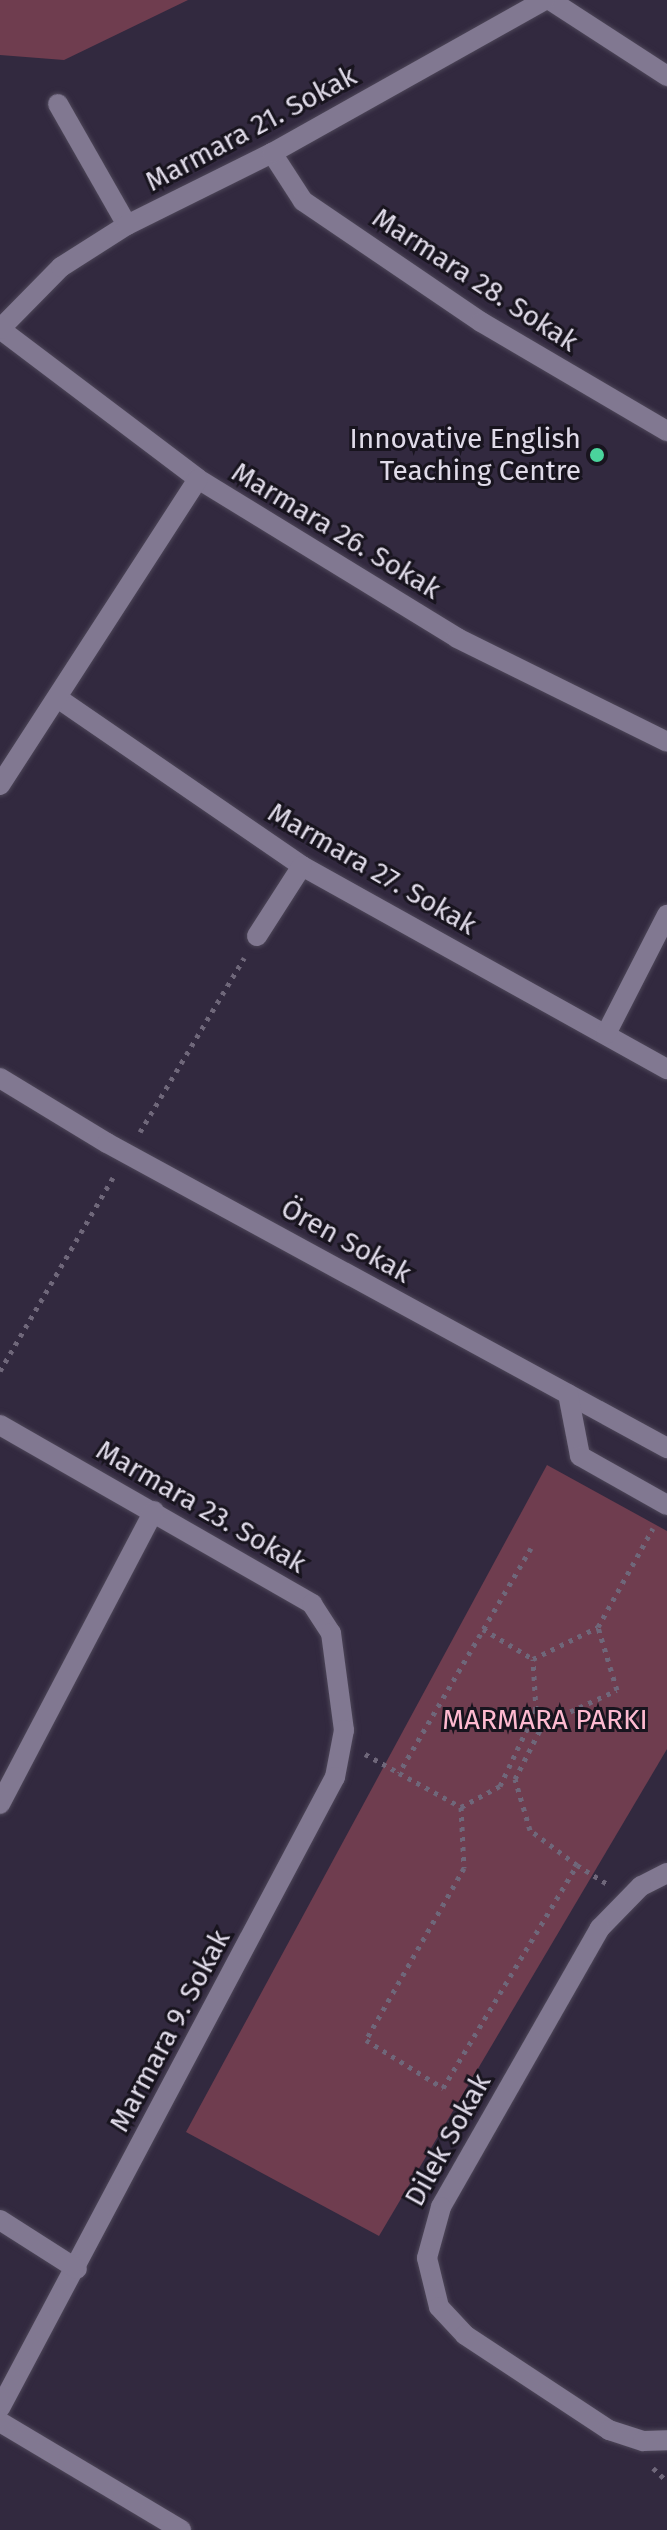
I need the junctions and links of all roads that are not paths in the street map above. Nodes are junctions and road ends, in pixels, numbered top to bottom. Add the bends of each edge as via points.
1 (547, 0) edge
2 (667, 76) edge
3 (58, 104) dead end
4 (272, 153) junction
5 (127, 225) junction
6 (0, 329) edge
7 (667, 431) edge
8 (198, 479) junction
9 (59, 699) junction
10 (667, 742) edge
11 (0, 785) edge
12 (302, 866) junction
13 (667, 915) edge
14 (257, 936) dead end
15 (606, 1034) junction
16 (667, 1069) edge
17 (0, 1078) edge
18 (568, 1394) junction
19 (0, 1425) edge
20 (667, 1448) edge
21 (667, 1505) edge
22 (154, 1511) junction
23 (339, 1668) joint
24 (0, 1804) edge
25 (665, 1874) edge
26 (0, 2220) edge
27 (77, 2269) junction
28 (0, 2408) edge
29 (0, 2422) edge
30 (667, 2440) edge
31 (181, 2530) edge

1 - 2 street
1 - 4 street, Marmara 21. Sokak
3 - 5 street
4 - 5 street, Marmara 21. Sokak
4 - 7 street, Marmara 28. Sokak via 303,201 481,322
5 - 6 street, Marmara 21. Sokak via 61,267
6 - 8 street, Marmara 26. Sokak
8 - 9 street
8 - 10 street, Marmara 26. Sokak via 457,638
9 - 11 street
9 - 12 street, Marmara 27. Sokak
12 - 14 street
12 - 15 street, Marmara 27. Sokak
13 - 15 street
15 - 16 street, Marmara 27. Sokak
17 - 18 street, Ören Sokak via 117,1148
18 - 20 street, Ören Sokak
18 - 21 street via 580,1456
19 - 22 street, Marmara 23. Sokak
22 - 23 street, Marmara 23. Sokak via 297,1592 323,1619
22 - 24 street
23 - 27 street, Marmara 9. Sokak via 343,1743 335,1777
25 - 30 street, Dilek Sokak via 641,1886 600,1928 441,2207 427,2258 439,2307 465,2335 609,2430 643,2441
26 - 27 street
27 - 28 street, Marmara 9. Sokak
29 - 31 street

